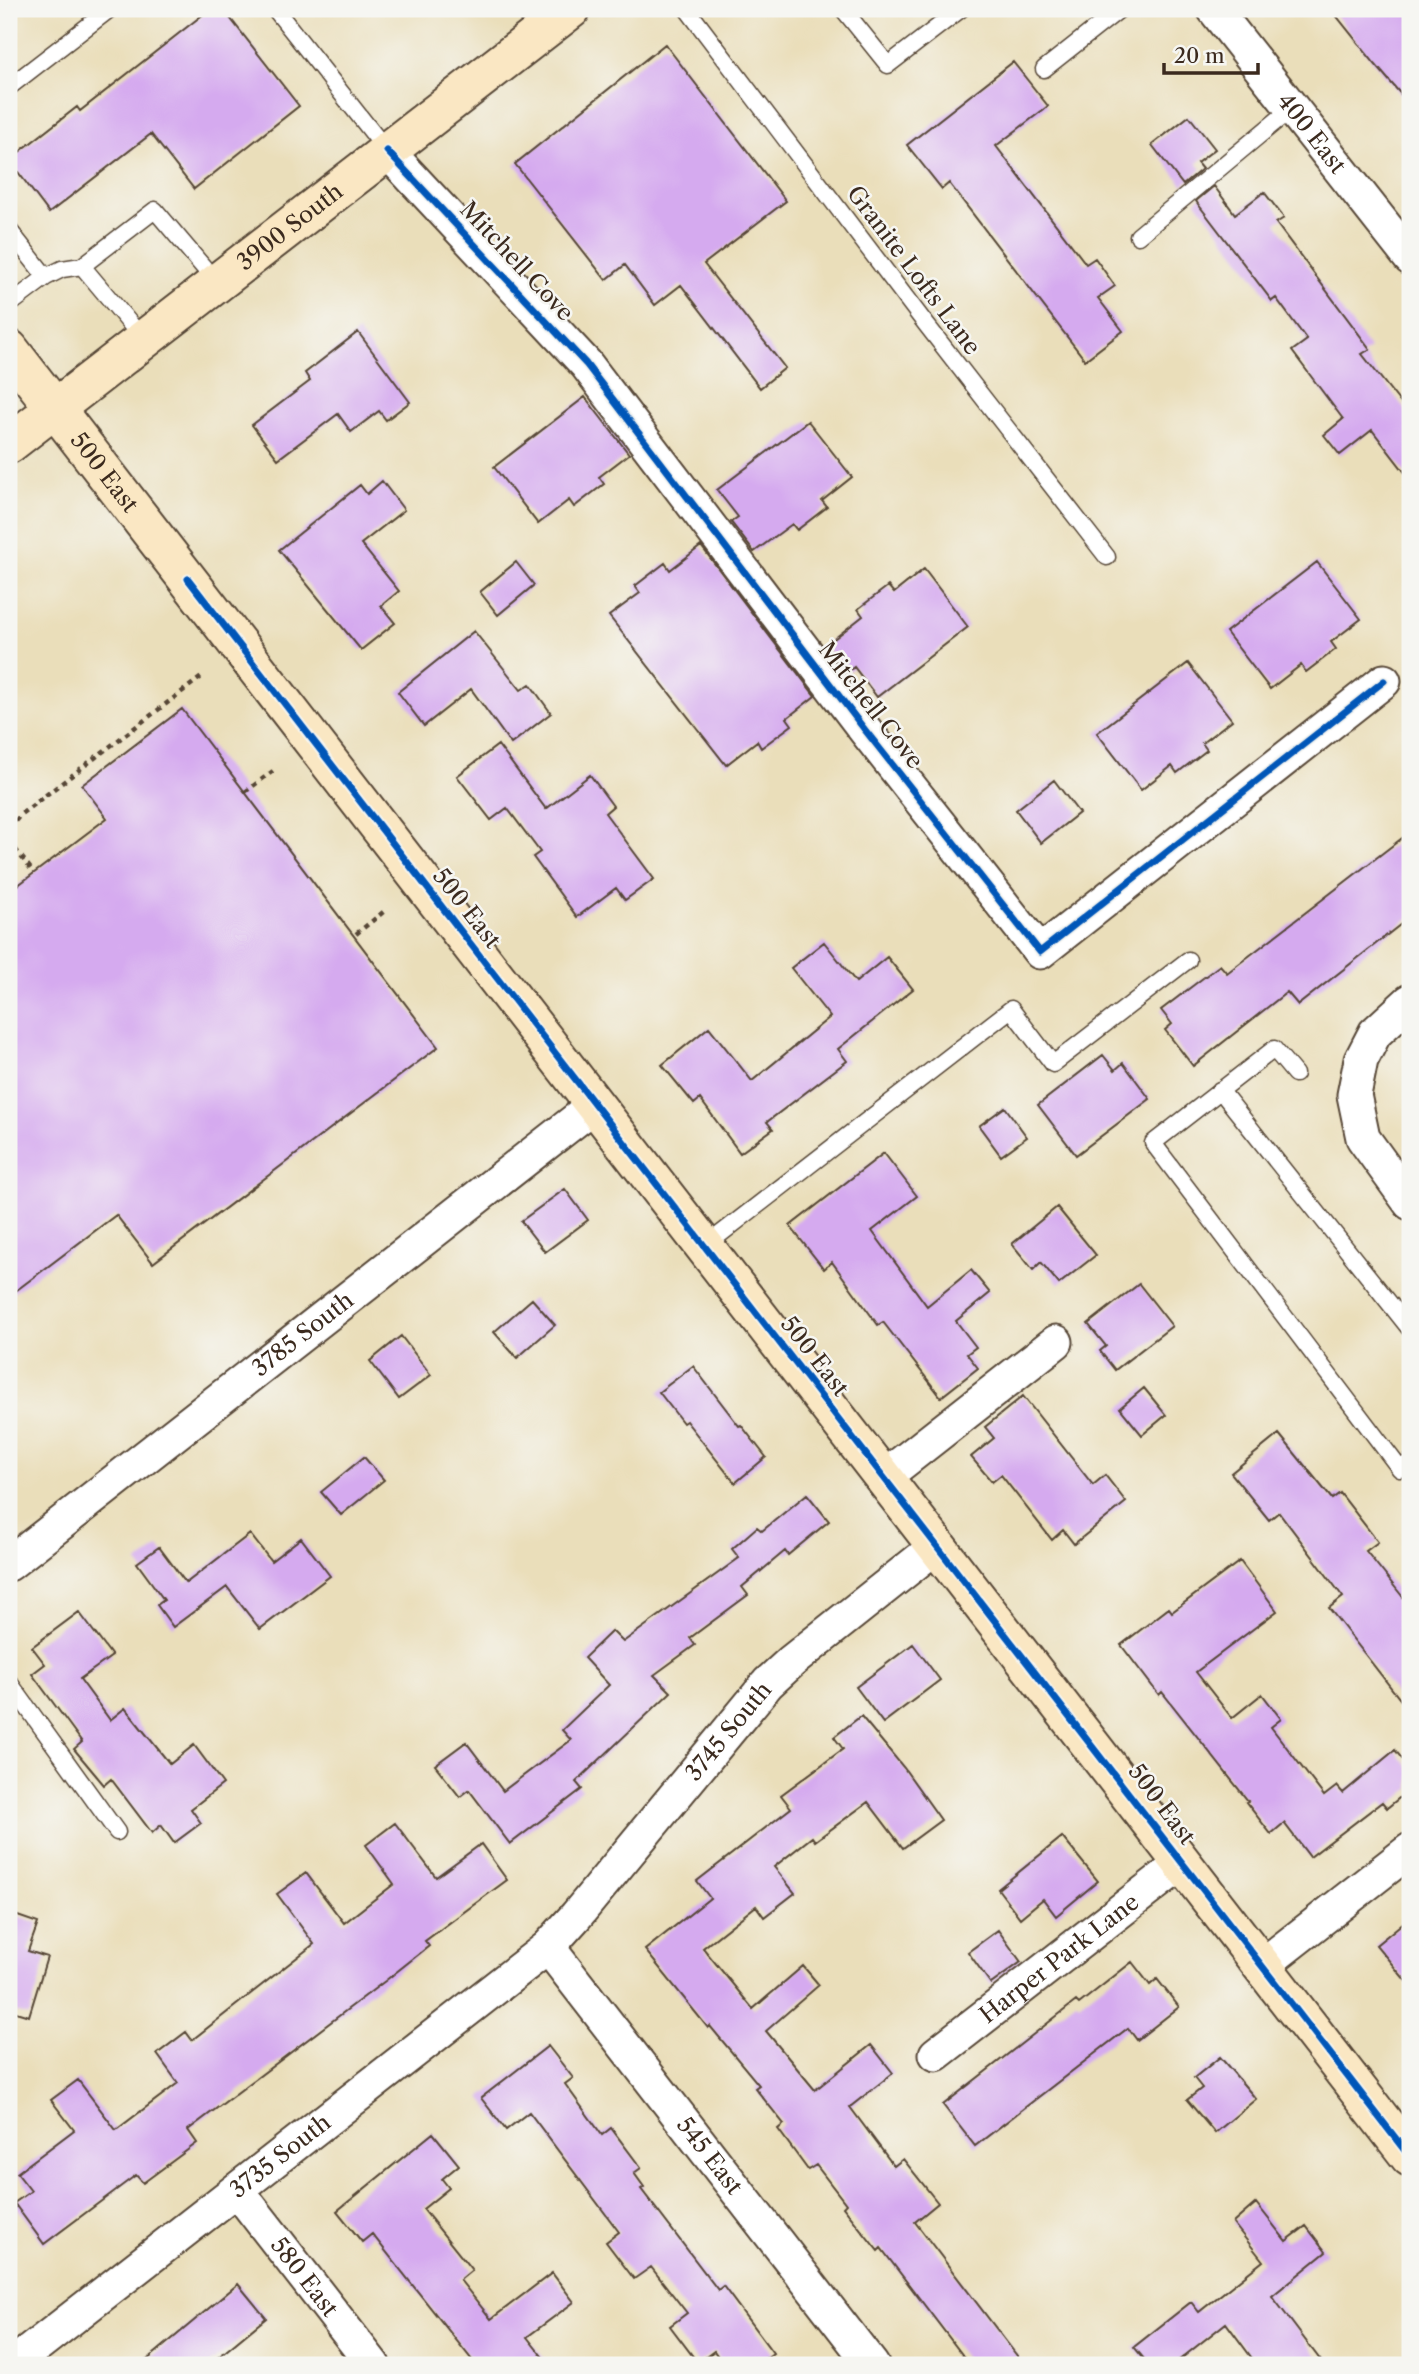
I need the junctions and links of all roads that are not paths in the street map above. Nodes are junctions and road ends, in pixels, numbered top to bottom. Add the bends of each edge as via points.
1 (110, 9) edge
2 (275, 9) edge
3 (687, 9) edge
4 (843, 9) edge
5 (961, 9) edge
6 (1120, 9) edge
7 (1214, 9) edge
8 (563, 11) edge
9 (1044, 69) dead end
10 (9, 88) edge
11 (1292, 108) junction
12 (387, 151) junction
13 (9, 230) edge
14 (1138, 236) dead end
15 (1410, 258) edge
16 (82, 265) junction
17 (46, 277) junction
18 (217, 283) junction
19 (9, 305) edge
20 (144, 340) junction
21 (9, 349) edge
22 (55, 410) junction
23 (9, 444) edge
24 (1107, 558) dead end
25 (1384, 681) dead end
26 (1188, 960) dead end
27 (1410, 1002) edge
28 (1295, 1074) dead end
29 (1220, 1090) junction
30 (595, 1105) junction
31 (1410, 1203) edge
32 (705, 1246) junction
33 (1410, 1329) edge
34 (1056, 1342) dead end
35 (1410, 1462) edge
36 (884, 1476) junction
37 (937, 1545) junction
38 (9, 1564) edge
39 (9, 1682) edge
40 (117, 1832) dead end
41 (1410, 1850) edge
42 (1182, 1863) junction
43 (548, 1947) junction
44 (1263, 1965) junction
45 (936, 2054) dead end
46 (1410, 2157) edge
47 (237, 2190) junction
48 (12, 2365) edge
49 (373, 2365) edge
50 (872, 2365) edge

1 - 10 lane
2 - 12 lane
3 - 24 lane, Granite Lofts Lane
4 - 5 lane via 888,65
6 - 9 lane
7 - 11 street, 400 East
8 - 12 street, 3900 South
11 - 14 lane
11 - 15 street, 400 East
12 - 18 street, 3900 South
12 - 25 street, Mitchell Cove via 586,364 1040,952
13 - 17 lane
16 - 17 lane
16 - 18 lane via 155,210
16 - 20 lane
17 - 19 lane
18 - 20 street, 3900 South
20 - 22 street, 3900 South
21 - 22 street, 500 East
22 - 23 street, 3900 South
22 - 30 street, 500 East
26 - 32 lane via 1053,1063 1011,1009
27 - 31 street via 1375,1033 1361,1060 1354,1095 1363,1138
28 - 29 lane via 1274,1049
29 - 33 lane
29 - 35 lane via 1153,1143 1401,1469
30 - 32 street, 500 East
30 - 38 street, 3785 South
32 - 36 street, 500 East
34 - 36 street
36 - 37 street, 500 East
37 - 42 street, 500 East
37 - 43 street, 3745 South via 768,1683
39 - 40 lane
41 - 44 street
42 - 44 street, 500 East
42 - 45 street, Harper Park Lane
43 - 47 street, 3735 South
43 - 50 street, 545 East
44 - 46 street, 500 East
47 - 48 street, 3735 South
47 - 49 street, 580 East

